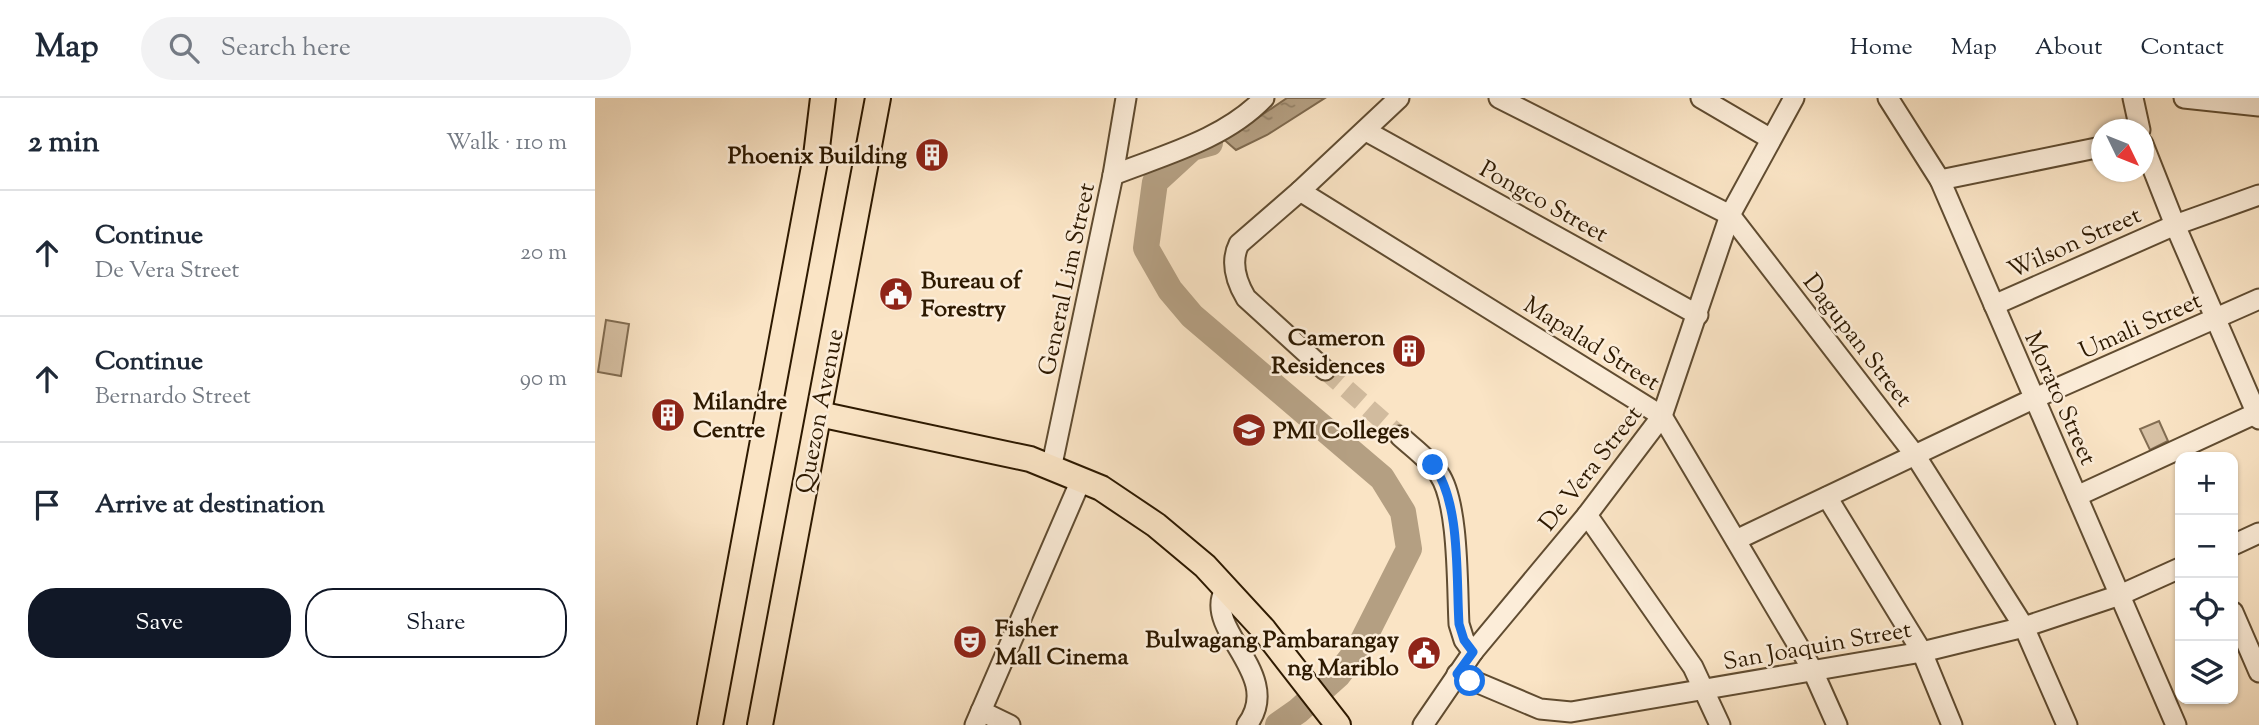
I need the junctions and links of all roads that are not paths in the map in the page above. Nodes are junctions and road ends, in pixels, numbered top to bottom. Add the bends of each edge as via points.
1 (824, 98) edge
2 (878, 98) edge
3 (1126, 98) edge
4 (1264, 98) edge
5 (1399, 98) edge
6 (1499, 98) edge
7 (1700, 98) edge
8 (1794, 98) edge
9 (1888, 98) edge
10 (2133, 98) edge
11 (2183, 98) edge
12 (2259, 106) edge
13 (2138, 119) edge
14 (1366, 131) junction
15 (1771, 139) junction
16 (2091, 149) edge
17 (2154, 171) edge
18 (1113, 175) junction
19 (1940, 180) junction
20 (1300, 191) junction
21 (2259, 195) edge
22 (1730, 215) junction
23 (2175, 225) junction
24 (2259, 299) edge
25 (1994, 305) junction
26 (1697, 315) junction
27 (2215, 319) junction
28 (1325, 370) tunnel mouth
29 (2035, 398) junction
30 (2258, 415) edge
31 (1663, 416) junction
32 (818, 422) junction
33 (1400, 436) tunnel mouth
34 (1915, 455) junction
35 (1051, 469) junction
36 (1081, 480) junction
37 (2077, 496) junction
38 (1827, 497) junction
39 (1587, 515) junction
40 (2259, 533) edge
41 (1737, 540) junction
42 (2238, 543) edge
43 (2175, 570) edge
44 (1229, 591) junction
45 (2120, 595) junction
46 (2238, 624) edge
47 (2024, 627) junction
48 (1473, 652) junction
49 (1922, 652) junction
50 (1812, 669) junction
51 (2259, 672) edge
52 (1457, 674) junction
53 (1703, 690) junction
54 (978, 718) edge
55 (1559, 718) edge
56 (1335, 722) edge
57 (710, 725) edge
58 (760, 725) edge
59 (1010, 725) edge
60 (1247, 725) edge
61 (1423, 725) edge
62 (1720, 725) edge
63 (1837, 725) edge
64 (1952, 725) edge
65 (2067, 725) edge
66 (2176, 725) edge

1 - 57 main road, Quezon Avenue
2 - 32 main road, Quezon Avenue
3 - 18 street, General Lim Street
4 - 18 street via 1201,141
5 - 14 street
6 - 22 street, Dagupan Street
7 - 15 street
8 - 15 street, De Vera Street
9 - 19 street, Morato Street
10 - 13 street
11 - 12 street
14 - 20 street
14 - 26 street, Pongco Street
15 - 22 street, De Vera Street
16 - 19 street
17 - 23 street
18 - 35 street, General Lim Street
19 - 25 street, Morato Street
20 - 28 street via 1239,244 1234,268 1246,298
20 - 31 street, Mapalad Street
21 - 23 street, Wilson Street
22 - 26 street, De Vera Street
22 - 34 street, Dagupan Street
23 - 25 street, Wilson Street
23 - 27 street
24 - 27 street, Umali Street
25 - 29 street, Morato Street
26 - 31 street, De Vera Street
27 - 29 street, Umali Street
27 - 30 street
29 - 34 street, Umali Street
29 - 37 street, Morato Street
30 - 37 street
31 - 39 street, De Vera Street
31 - 41 street, Mapalad Street
32 - 35 main road via 1030,459
32 - 58 main road, Quezon Avenue
33 - 48 street via 1433,465 1446,487 1452,507 1459,624
34 - 38 street, Umali Street
34 - 47 street, Dagupan Street
35 - 36 main road
36 - 44 main road via 1156,524
36 - 54 street
37 - 45 street, Morato Street
38 - 41 street, Umali Street
38 - 49 street
39 - 48 street, De Vera Street
39 - 53 street via 1693,667
40 - 42 street
41 - 50 street, Mapalad Street
43 - 45 street, San Joaquin Street
44 - 56 main road
44 - 60 street via 1222,597 1221,609 1256,689 1254,712
45 - 47 street, San Joaquin Street
45 - 66 street, Morato Street
46 - 51 street
47 - 49 street, San Joaquin Street
47 - 65 street, Dagupan Street
48 - 52 street, De Vera Street
49 - 50 street, San Joaquin Street
49 - 64 street
50 - 53 street, San Joaquin Street
50 - 63 street, Mapalad Street
52 - 55 street, San Joaquin Street
52 - 61 street, De Vera Street
53 - 55 street, San Joaquin Street via 1571,712
53 - 62 street
54 - 59 street

